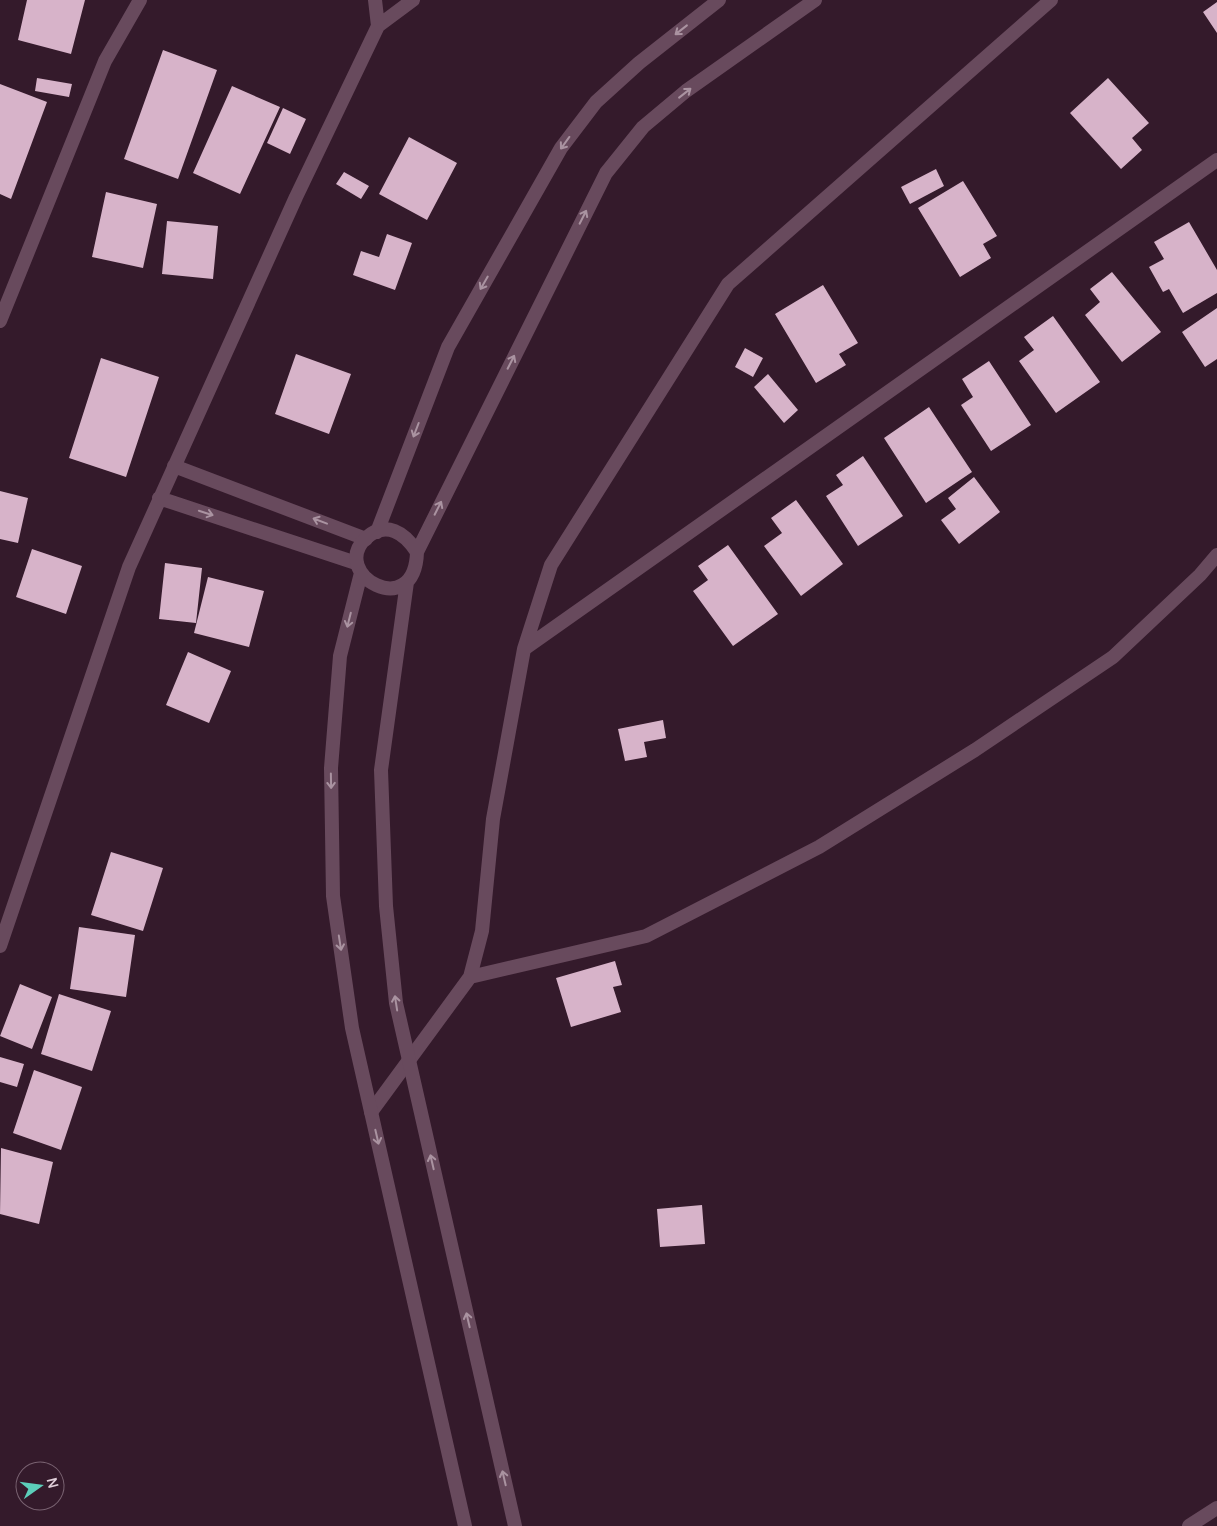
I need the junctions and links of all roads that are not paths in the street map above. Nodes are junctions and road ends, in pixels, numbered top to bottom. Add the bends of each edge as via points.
1 (140, 0) edge
2 (375, 0) edge
3 (413, 0) edge
4 (719, 0) edge
5 (815, 0) edge
6 (1051, 0) edge
7 (378, 26) junction
8 (1217, 160) edge
9 (0, 321) edge
10 (174, 466) junction
11 (159, 498) junction
12 (371, 535) junction
13 (417, 552) junction
14 (1217, 555) edge
15 (359, 568) junction
16 (407, 582) junction
17 (524, 649) junction
18 (0, 946) edge
19 (470, 976) junction
20 (408, 1059) junction
21 (371, 1112) junction
22 (1217, 1508) edge
23 (465, 1526) edge
24 (515, 1526) edge
25 (1189, 1526) edge

1 - 9 street via 105,61
2 - 7 street
3 - 7 street
4 -> 12 street via 596,102 561,148 448,347
13 -> 5 street via 606,173 643,127 686,91
6 - 17 street via 728,284 551,566
7 - 10 street
8 - 17 street
10 - 11 street
12 -> 10 street
11 -> 15 street
11 - 18 street via 129,567
12 - 13 street via 393,530 408,538
12 - 15 street via 358,550
13 - 16 street via 416,568
14 - 19 street via 1113,657 975,750 819,847 646,936
15 - 16 street via 373,585 391,589
15 -> 21 street via 340,656 331,768 333,896 352,1028
20 -> 16 street via 396,1003 386,906 381,770
17 - 19 street via 493,819 482,931
19 - 20 street
20 - 21 street
24 -> 20 street
21 -> 23 street
22 - 25 street

